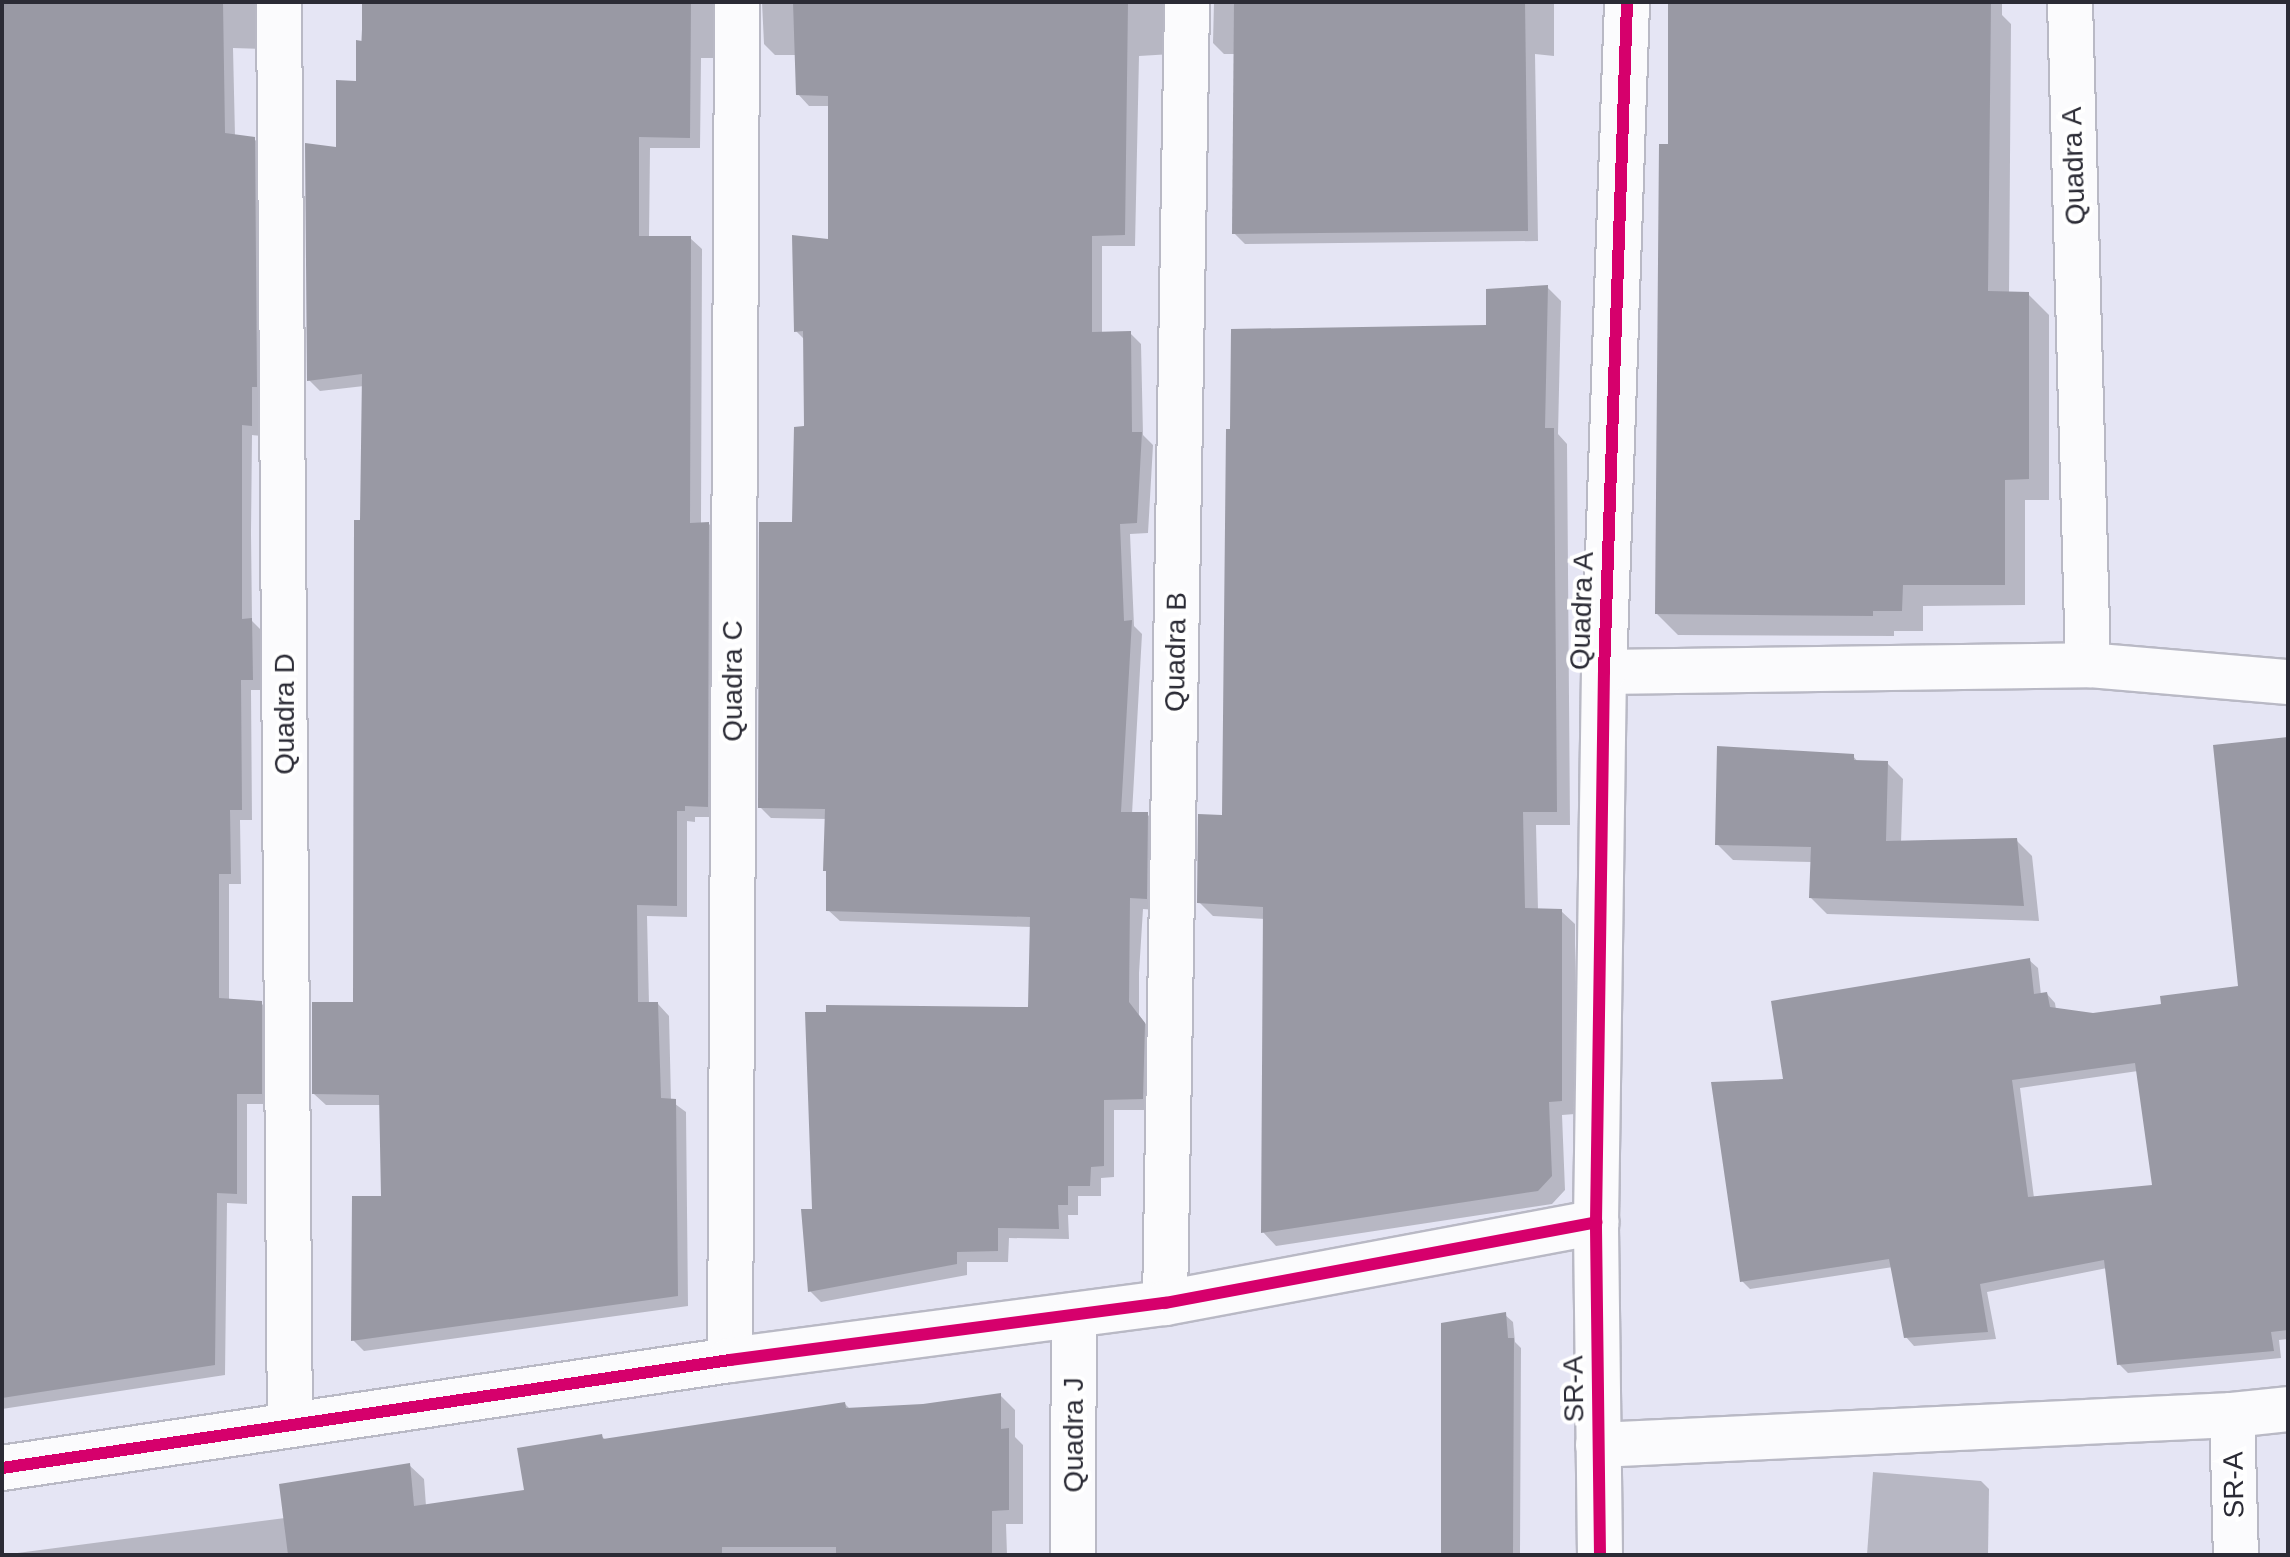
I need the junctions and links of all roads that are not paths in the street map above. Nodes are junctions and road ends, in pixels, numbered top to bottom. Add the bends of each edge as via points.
1 (279, 2) edge
2 (737, 2) edge
3 (1187, 2) edge
4 (1627, 2) edge
5 (2070, 2) edge
6 (2088, 665) junction
7 (1604, 672) junction
8 (2288, 682) edge
9 (1596, 1222) junction
10 (1165, 1303) junction
11 (1074, 1315) junction
12 (730, 1360) junction
13 (2288, 1409) edge
14 (2232, 1415) junction
15 (290, 1425) junction
16 (1598, 1445) junction
17 (2, 1468) edge
18 (1073, 1555) edge
19 (1600, 1555) edge
20 (2236, 1555) edge

1 - 15 street, Quadra D
2 - 12 street, Quadra C
3 - 10 street, Quadra B
4 - 7 street, Quadra A
5 - 6 street, Quadra A
6 - 7 street
6 - 8 street
7 - 9 street, Quadra A
9 - 10 street
9 - 16 street, SR-A
10 - 11 street
11 - 12 street
11 - 18 street, Quadra J
12 - 15 street
13 - 14 street, SR-A
14 - 16 street, SR-A
14 - 20 street, SR-A
15 - 17 street
16 - 19 street, SR-A

